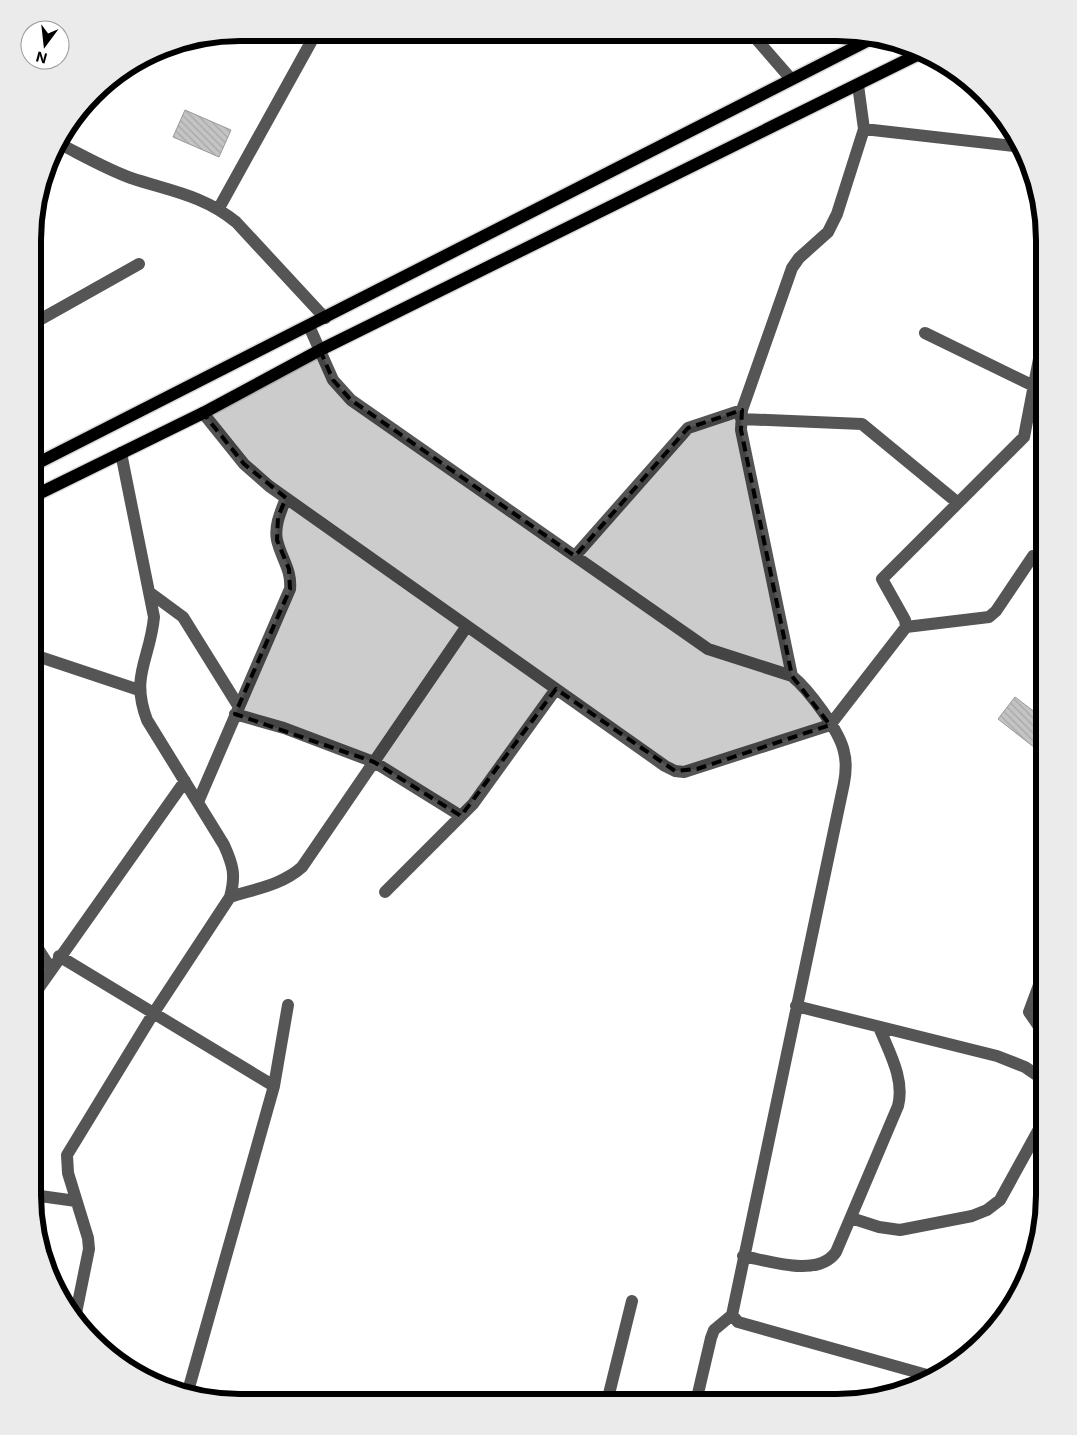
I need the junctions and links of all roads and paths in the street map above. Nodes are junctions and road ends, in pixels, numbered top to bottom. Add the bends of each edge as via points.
1 (312, 41) edge
2 (758, 41) edge
3 (864, 43) edge
4 (914, 57) edge
5 (791, 79) junction
6 (858, 85) junction
7 (864, 128) junction
8 (65, 146) edge
9 (1012, 146) edge
10 (220, 208) junction
11 (139, 264) dead end
12 (325, 318) junction
13 (41, 319) edge
14 (309, 326) junction
15 (925, 333) dead end
16 (320, 350) junction
17 (1036, 387) edge
18 (1036, 398) edge
19 (202, 413) junction
20 (741, 414) junction
21 (121, 453) junction
22 (41, 461) edge
23 (41, 493) edge
24 (286, 498) junction
25 (958, 503) junction
26 (575, 556) junction
27 (1032, 556) dead end
28 (149, 592) junction
29 (467, 626) junction
30 (906, 628) junction
31 (41, 657) edge
32 (792, 676) junction
33 (556, 689) junction
34 (139, 690) junction
35 (237, 710) junction
36 (830, 725) junction
37 (374, 762) junction
38 (185, 781) junction
39 (198, 802) junction
40 (461, 816) junction
41 (385, 892) dead end
42 (230, 897) junction
43 (41, 953) edge
44 (59, 956) junction
45 (52, 969) junction
46 (41, 985) edge
47 (1036, 995) edge
48 (288, 1005) dead end
49 (796, 1006) junction
50 (153, 1014) junction
51 (1036, 1022) edge
52 (880, 1027) junction
53 (1036, 1074) edge
54 (274, 1086) junction
55 (1036, 1135) edge
56 (41, 1196) edge
57 (76, 1201) junction
58 (851, 1218) junction
59 (743, 1256) junction
60 (632, 1301) dead end
61 (77, 1308) edge
62 (732, 1315) junction
63 (923, 1374) edge
64 (189, 1387) edge
65 (608, 1394) edge
66 (698, 1394) edge

1 - 10 street
2 - 5 street
3 - 5 main road
4 - 6 main road
5 - 12 main road
6 - 7 street
6 - 16 main road
7 - 9 street
7 - 20 street via 834,224 792,268
8 - 10 street via 130,178 202,199
10 - 12 street
11 - 13 street
12 - 14 main road
14 - 16 street
14 - 22 main road
15 - 17 street
16 - 19 main road
16 - 26 street via 333,380 351,400
18 - 25 street via 1024,437
19 - 21 main road
19 - 24 street via 256,476
20 - 25 street via 862,424
20 - 26 street via 688,428
20 - 32 street
21 - 23 main road
21 - 28 street
24 - 29 street
24 - 35 street via 278,517 277,540 289,569 290,589
25 - 30 street via 882,579 905,620
26 - 32 street via 708,649
27 - 30 street via 989,617
28 - 34 street via 153,630
28 - 35 street via 183,617
29 - 33 street
29 - 37 street
30 - 36 street
31 - 34 street
32 - 36 street via 801,683
33 - 36 street via 675,771 697,769
33 - 40 street
34 - 38 street via 147,720
35 - 37 street
35 - 39 street
36 - 49 street via 844,751 846,767
37 - 40 street
37 - 42 street via 302,867 291,877
38 - 39 street
38 - 44 street
39 - 42 street via 232,863 234,880
40 - 41 street
42 - 50 street
43 - 45 street
44 - 45 street
44 - 50 street
45 - 46 street
47 - 51 street via 1029,1012
48 - 54 street
49 - 52 street
49 - 59 street
50 - 54 street
50 - 57 street via 66,1155
52 - 53 street via 997,1056
52 - 58 street via 902,1092
54 - 64 street
55 - 58 street via 1000,1200 987,1210 900,1230
56 - 57 street
57 - 61 street via 88,1238
58 - 59 street via 831,1260 820,1266
59 - 62 street
60 - 65 street
62 - 63 street via 738,1322
62 - 66 street via 714,1330

